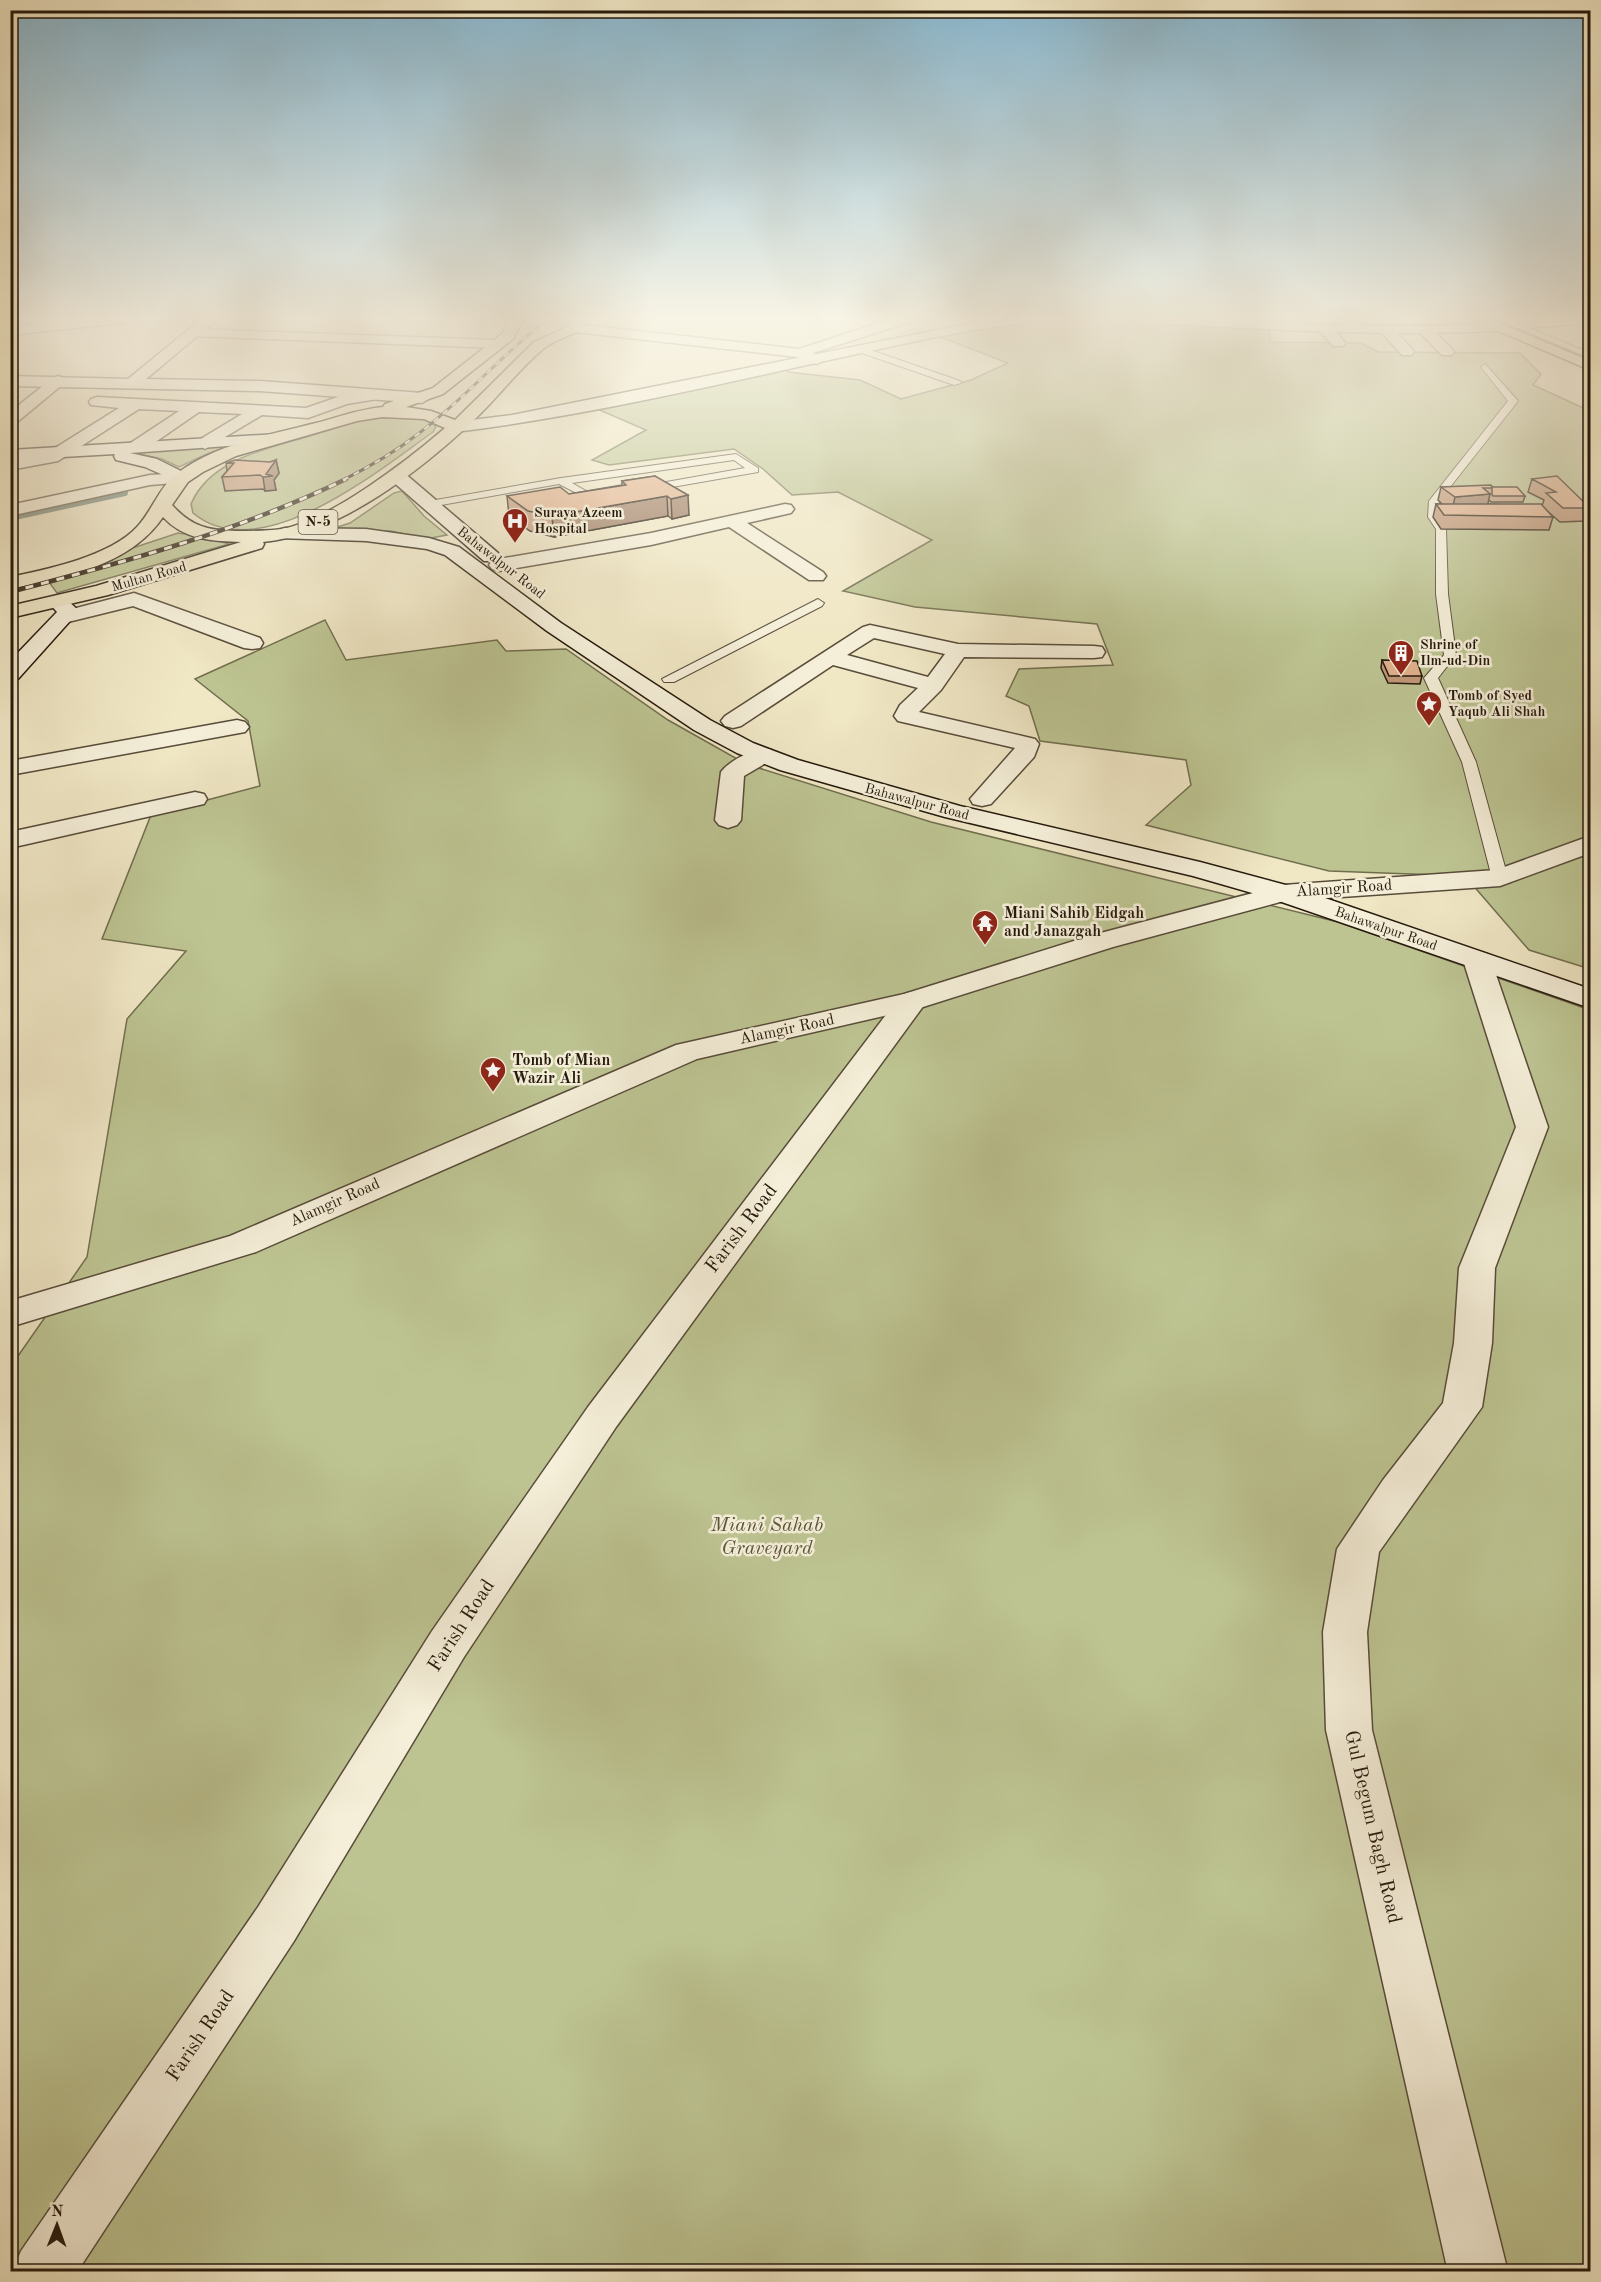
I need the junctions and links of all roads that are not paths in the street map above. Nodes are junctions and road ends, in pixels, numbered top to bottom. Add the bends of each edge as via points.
1 (105, 423) edge
2 (171, 423) edge
3 (238, 423) edge
4 (331, 423) edge
5 (450, 423) edge
6 (459, 423) edge
7 (484, 423) edge
8 (1496, 423) edge
9 (455, 427) junction
10 (277, 439) junction
11 (205, 444) junction
12 (135, 448) junction
13 (91, 451) junction
14 (59, 453) junction
15 (10, 455) edge
16 (10, 465) edge
17 (397, 476) junction
18 (181, 478) junction
19 (561, 480) junction
20 (627, 492) edge
21 (615, 494) edge
22 (430, 504) junction
23 (163, 506) junction
24 (785, 509) dead end
25 (10, 511) edge
26 (732, 521) junction
27 (36, 524) dead end
28 (10, 529) edge
29 (285, 534) junction
30 (500, 565) junction
31 (816, 576) dead end
32 (10, 583) edge
33 (818, 603) dead end
34 (61, 610) junction
35 (10, 612) edge
36 (252, 644) dead end
37 (958, 650) junction
38 (1094, 652) dead end
39 (828, 657) junction
40 (10, 674) edge
41 (669, 679) junction
42 (933, 685) junction
43 (733, 721) junction
44 (237, 727) dead end
45 (763, 755) junction
46 (10, 768) edge
47 (195, 799) dead end
48 (982, 799) junction
49 (728, 820) dead end
50 (10, 840) edge
51 (1590, 844) edge
52 (1500, 878) junction
53 (1339, 890) junction
54 (1283, 893) junction
55 (1477, 960) junction
56 (1590, 983) edge
57 (1590, 999) edge
58 (912, 1001) junction
59 (10, 1314) edge
60 (42, 2271) edge
61 (1478, 2271) edge

1 - 14 street
2 - 12 street
3 - 11 street
4 - 10 main road
5 - 9 main road
6 - 9 main road, N-5
7 - 9 street
8 - 52 lane via 1434,501 1433,517 1441,529 1442,594 1450,655 1431,678 1469,762
9 - 17 main road, N-5
10 - 11 street
10 - 18 main road via 224,455
11 - 12 street
12 - 13 street
13 - 14 street
13 - 18 street via 142,460
14 - 15 street
14 - 16 street
17 - 22 street, Bahawalpur Road
17 - 29 main road, N-5 via 324,519
18 - 23 main road via 168,491
18 - 25 street via 150,480
19 - 20 lane via 736,457 754,470
19 - 21 lane via 592,498
19 - 22 lane
22 - 30 street, Bahawalpur Road
23 - 29 main road, N-5 via 192,531 236,537
23 - 32 main road via 138,536 120,548
24 - 26 street
26 - 30 street
26 - 31 street
27 - 28 street
29 - 34 main road, Multan Road / N-5
29 - 45 street, Bahawalpur Road via 366,535 452,551 554,627 702,725
30 - 41 street, Bahawalpur Road
33 - 41 lane
34 - 35 main road, Multan Road / N-5
34 - 36 street via 83,614 134,599
34 - 40 street
37 - 38 street
37 - 39 street via 870,632
37 - 42 street
39 - 42 street
39 - 43 street
41 - 43 street, Bahawalpur Road
42 - 48 street via 906,716 1026,744 1026,752
43 - 48 street, Bahawalpur Road via 786,750
44 - 46 street
45 - 49 street via 733,772
45 - 54 street, Bahawalpur Road via 932,807
47 - 50 street
48 - 53 street, Bahawalpur Road
51 - 52 street, Alamgir Road
52 - 53 street, Alamgir Road
53 - 54 street, Alamgir Road
53 - 56 street, Bahawalpur Road
54 - 55 street, Bahawalpur Road
54 - 58 street, Alamgir Road via 1103,941
55 - 57 street, Bahawalpur Road
55 - 61 street, Gul Begum Bagh Road via 1532,1127 1477,1268 1473,1343 1462,1407 1359,1549 1346,1632 1349,1730
58 - 59 street, Alamgir Road via 687,1052 243,1244
58 - 60 street, Farish Road via 602,1417 448,1644 276,1924

